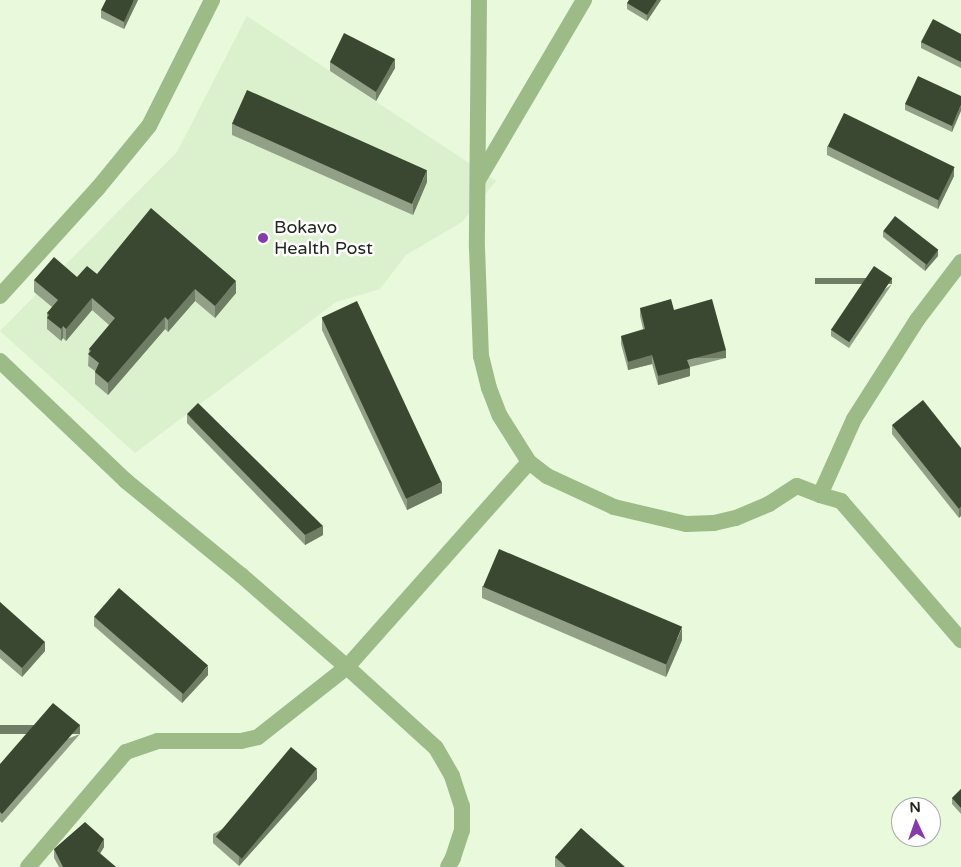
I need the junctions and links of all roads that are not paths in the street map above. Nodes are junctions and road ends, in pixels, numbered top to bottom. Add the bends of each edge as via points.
1 (212, 0) edge
2 (479, 0) edge
3 (584, 0) edge
4 (478, 180) junction
5 (961, 262) edge
6 (0, 296) edge
7 (0, 361) edge
8 (529, 462) junction
9 (820, 495) junction
10 (961, 640) edge
11 (347, 666) junction
12 (28, 867) edge
13 (448, 867) edge

1 - 6 street via 149,126 98,188
2 - 4 street
3 - 4 street
4 - 8 street via 481,356 500,416
5 - 9 street via 917,320 854,419
7 - 11 street via 126,481
8 - 9 street via 547,476 614,507 686,524 714,524 736,518 769,504 797,486
8 - 11 street
9 - 10 street via 841,500
11 - 12 street via 258,737 241,741 158,741 126,752
11 - 13 street via 436,748 452,776 462,806 462,830

